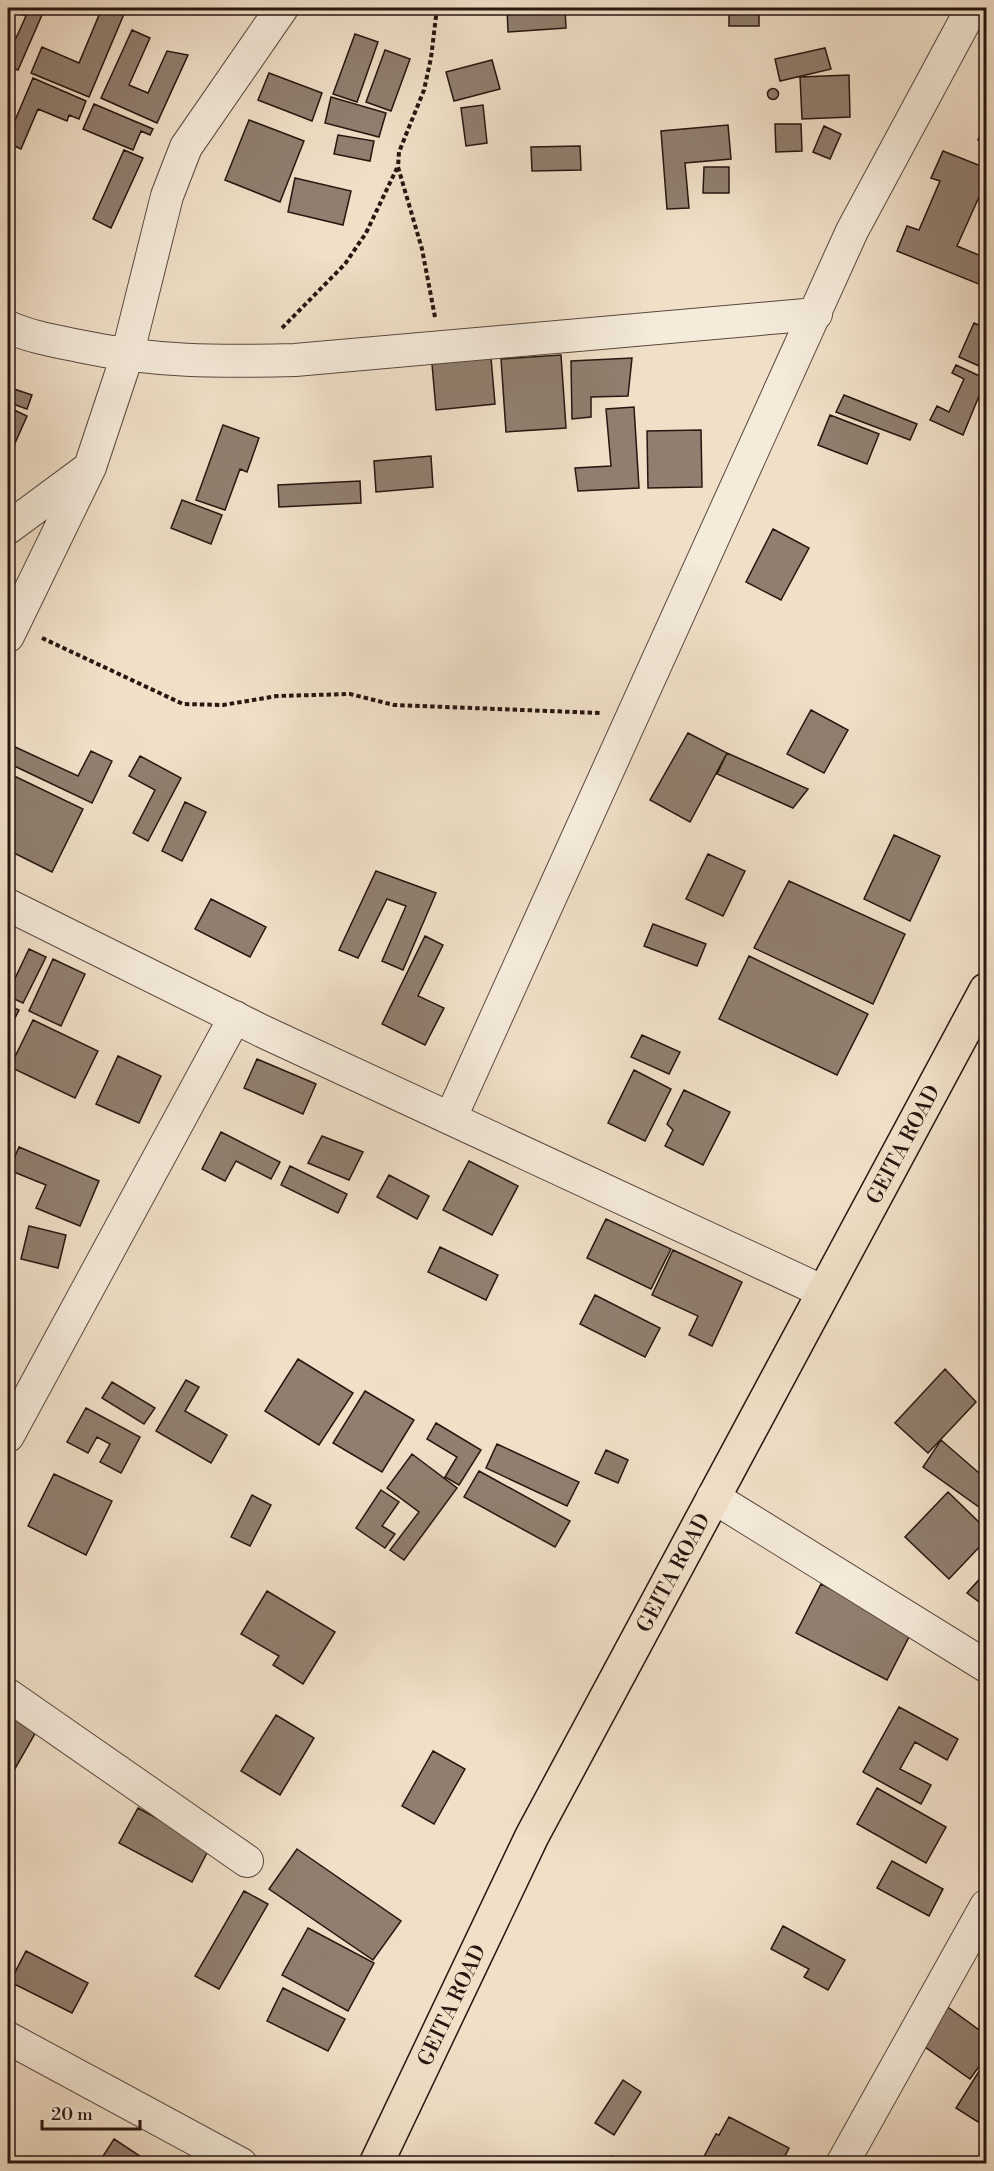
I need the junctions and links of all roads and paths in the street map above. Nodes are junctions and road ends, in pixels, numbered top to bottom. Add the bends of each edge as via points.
1 (282, 8) edge
2 (437, 8) edge
3 (972, 8) edge
4 (398, 167) junction
5 (816, 314) junction
6 (8, 327) edge
7 (442, 347) junction
8 (127, 356) junction
9 (257, 361) junction
10 (90, 468) junction
11 (8, 528) edge
12 (10, 631) edge
13 (634, 713) junction
14 (8, 905) edge
15 (987, 990) edge
16 (235, 1017) junction
17 (452, 1117) junction
18 (824, 1292) junction
19 (8, 1437) edge
20 (713, 1497) junction
21 (987, 1666) edge
22 (8, 1695) edge
23 (247, 1861) dead end
24 (987, 1906) edge
25 (8, 2037) edge
26 (241, 2163) edge
27 (376, 2163) edge
28 (842, 2163) edge

1 - 8 street via 186,147 167,196
2 - 4 path via 424,90 399,152
3 - 5 street via 852,231
4 - 7 path via 422,249
4 - 9 path via 366,233 345,264 287,321
5 - 7 street
5 - 13 street
6 - 8 street via 30,336
7 - 9 street
8 - 9 street via 187,362
8 - 10 street
10 - 11 street
10 - 12 street
12 - 13 path via 183,704 223,705 277,696 350,694 394,705
13 - 17 street
14 - 16 street
15 - 18 highway, GEITA ROAD
16 - 17 street
16 - 19 street
17 - 18 street
18 - 20 highway, GEITA ROAD
20 - 21 street
20 - 27 highway, GEITA ROAD via 532,1836
22 - 23 street
24 - 28 street
25 - 26 street

